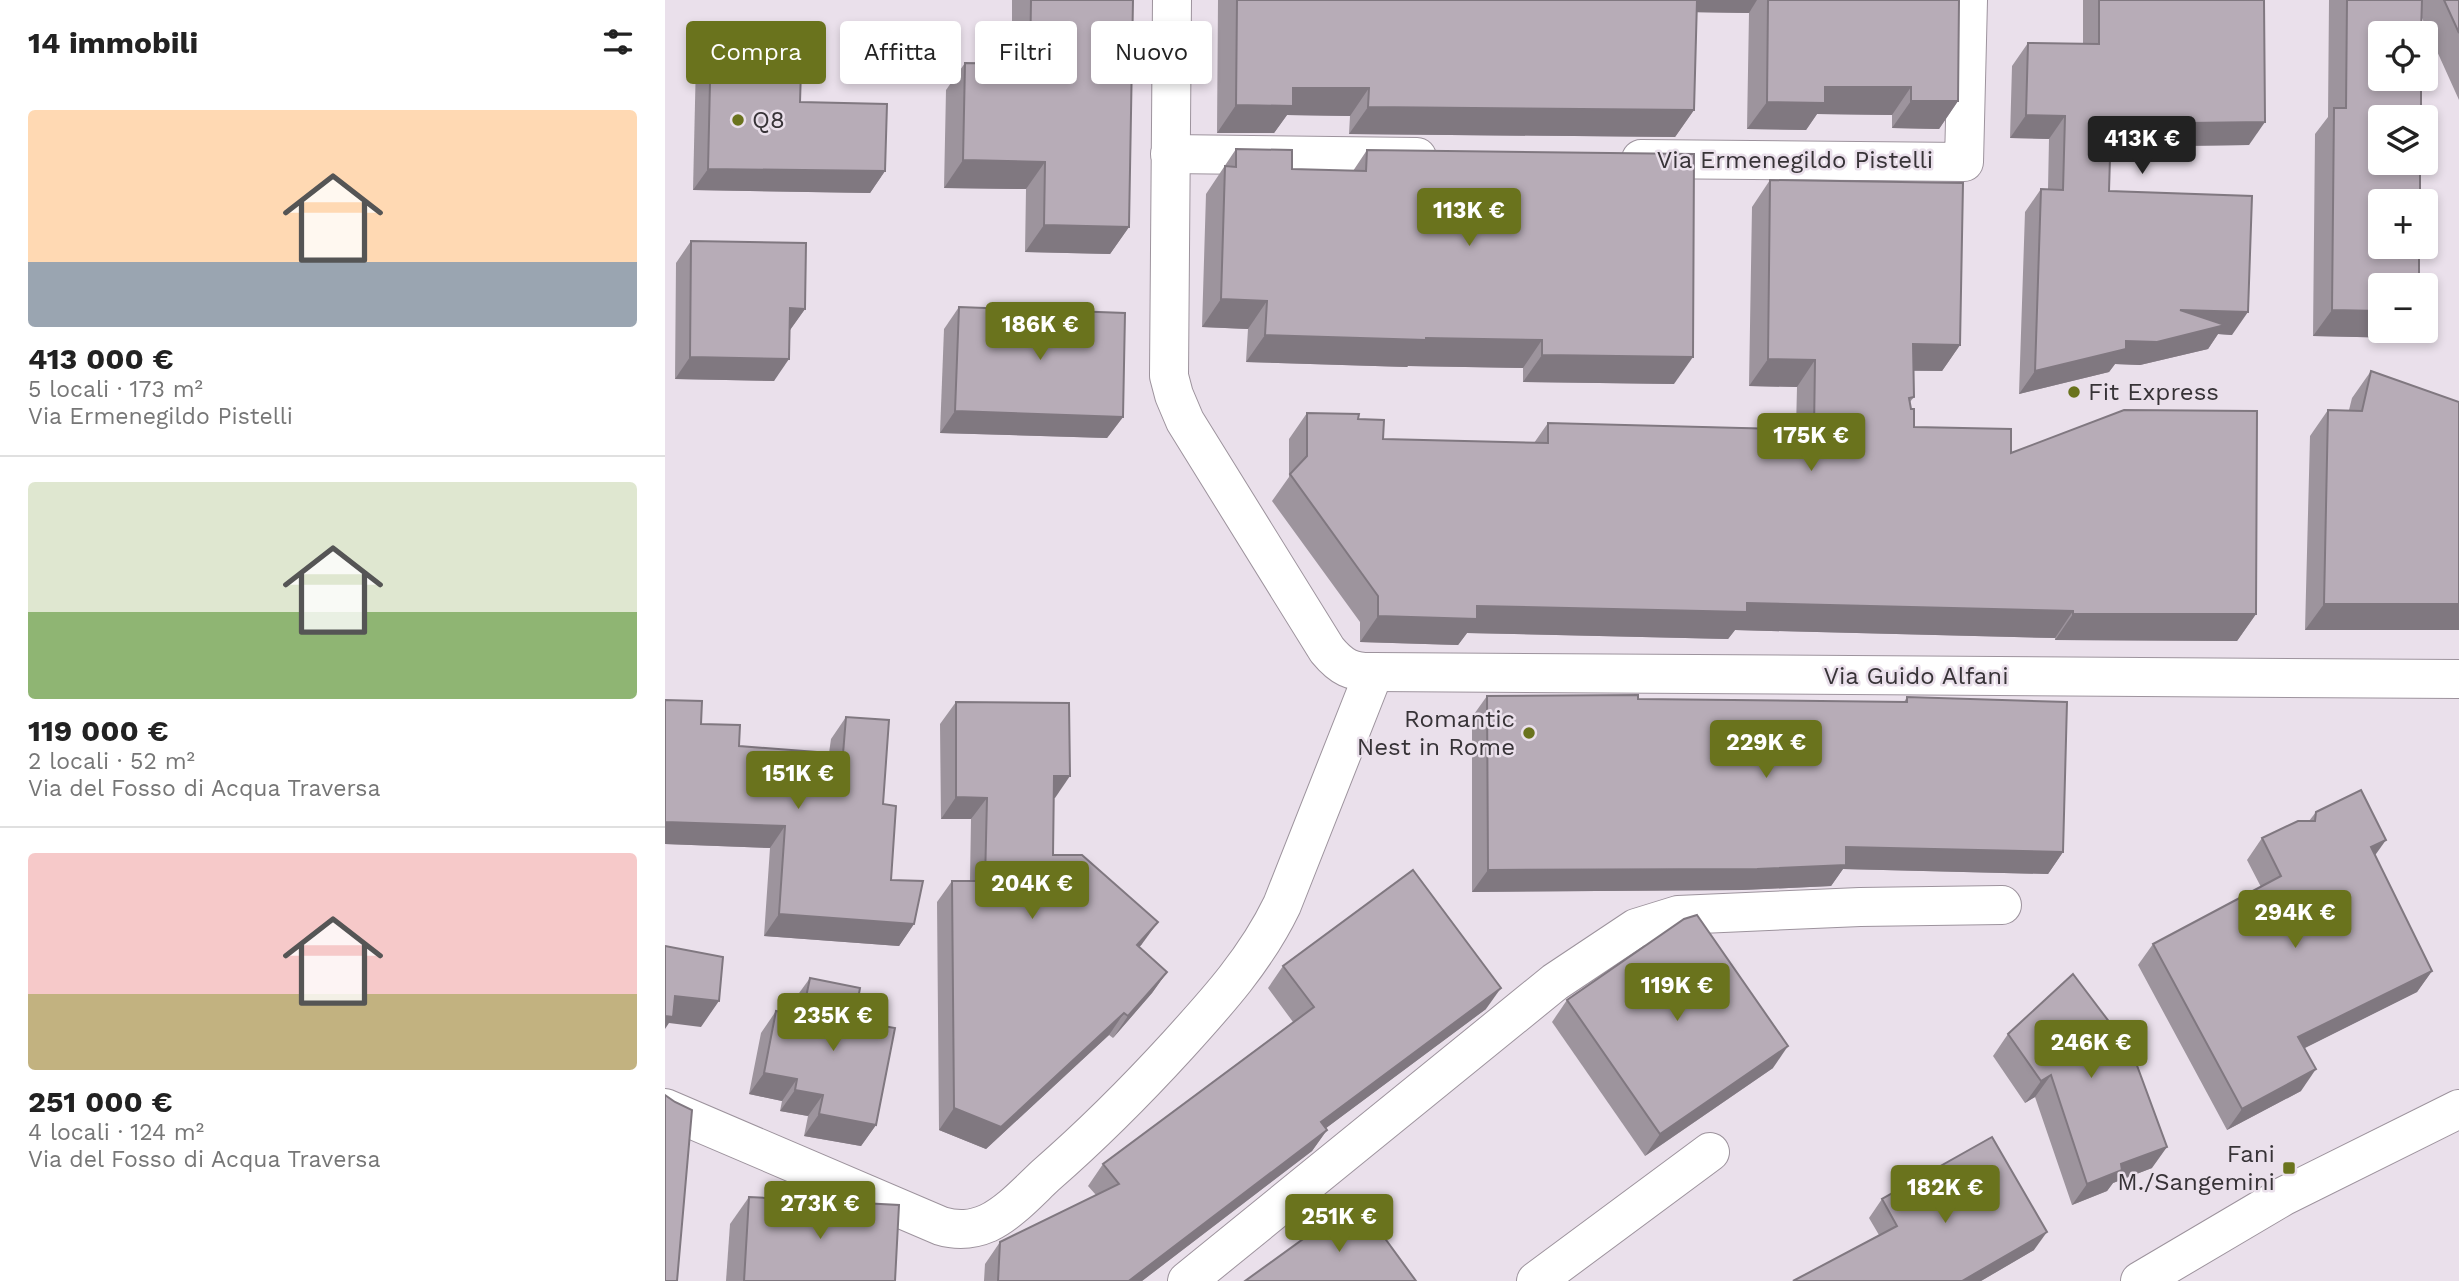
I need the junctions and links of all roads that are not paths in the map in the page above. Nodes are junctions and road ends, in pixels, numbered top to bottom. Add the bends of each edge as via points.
1 (1172, 0) edge
2 (1968, 0) edge
3 (1170, 154) junction
4 (1457, 157) edge
5 (1608, 159) edge
6 (1374, 672) junction
7 (2459, 679) edge
8 (2002, 905) dead end
9 (665, 1108) edge
10 (2459, 1109) edge
11 (1710, 1152) dead end
12 (1187, 1281) edge
13 (1536, 1281) edge
14 (2140, 1281) edge

1 - 3 street, Via Guido Alfani
2 - 5 street, Via Ermenegildo Pistelli via 1964,162
3 - 4 street
3 - 6 street, Via Guido Alfani via 1169,376 1178,406 1327,650 1346,668
6 - 7 street, Via Guido Alfani
6 - 9 street via 1282,905 1249,962 1125,1101 997,1218 968,1230 941,1226
8 - 12 street via 1678,915 1636,928 1555,982
10 - 14 street via 2284,1196
11 - 13 street

